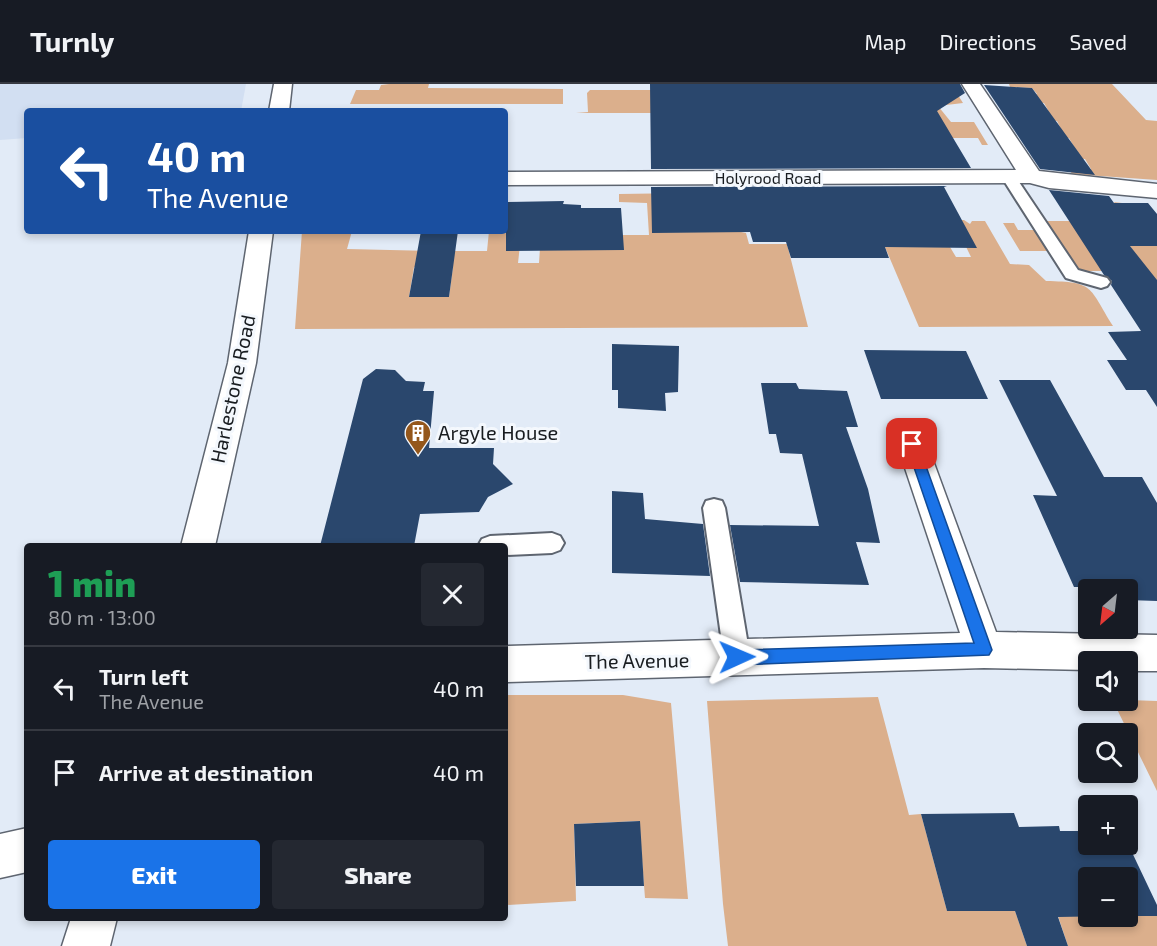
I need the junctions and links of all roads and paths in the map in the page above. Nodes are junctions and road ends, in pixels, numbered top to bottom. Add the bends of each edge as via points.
1 (283, 84) edge
2 (971, 84) edge
3 (279, 108) edge
4 (1008, 176) junction
5 (1031, 176) junction
6 (508, 179) edge
7 (1156, 191) edge
8 (261, 234) edge
9 (1101, 282) dead end
10 (912, 444) dead end
11 (714, 508) dead end
12 (199, 543) edge
13 (552, 543) dead end
14 (508, 545) edge
15 (984, 650) junction
16 (1157, 653) edge
17 (737, 657) junction
18 (508, 664) edge
19 (24, 851) edge
20 (0, 856) edge
21 (93, 921) edge
22 (86, 946) edge

1 - 3 street
2 - 5 street
4 - 5 street, Holyrood Road
4 - 6 street, Holyrood Road
4 - 9 lane via 1072,274
5 - 7 street, Holyrood Road
8 - 12 street, Harlestone Road via 242,363
10 - 15 street
11 - 17 lane
13 - 14 lane
15 - 16 street, The Avenue
15 - 17 street, The Avenue
17 - 18 street, The Avenue
19 - 20 street
21 - 22 street

